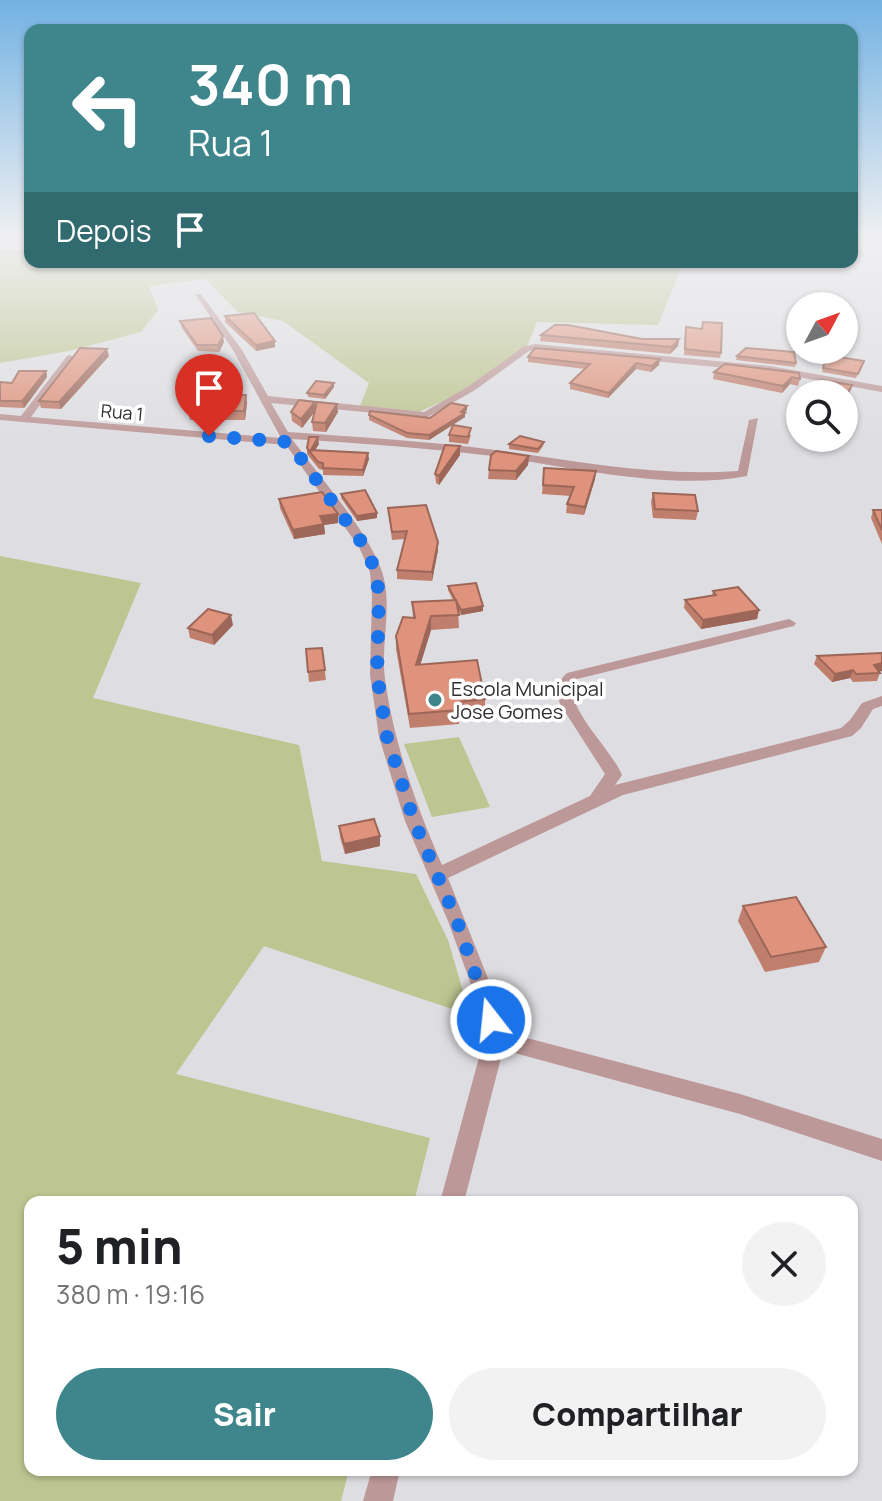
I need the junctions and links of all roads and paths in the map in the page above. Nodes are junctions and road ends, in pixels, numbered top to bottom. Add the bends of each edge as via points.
1 (207, 309) edge
2 (70, 358) edge
3 (882, 389) edge
4 (263, 399) junction
5 (0, 417) edge
6 (24, 419) junction
7 (754, 420) dead end
8 (287, 439) junction
9 (789, 623) dead end
10 (882, 701) edge
11 (594, 799) junction
12 (437, 875) junction
13 (495, 1039) junction
14 (882, 1150) edge
15 (454, 1196) edge
16 (384, 1476) edge
17 (378, 1501) edge

1 - 4 street
2 - 6 street
3 - 4 street via 762,368 535,347 426,415
4 - 8 street
5 - 6 street, Rua 1
6 - 8 street, Rua 1
7 - 8 street, Rua 1 via 743,474 723,477 412,445
8 - 12 street via 365,547 376,572 377,675 387,737
9 - 11 street via 572,676 565,683 564,697 614,775
10 - 11 street via 867,706 846,732
11 - 12 street
12 - 13 street via 487,1001
13 - 14 street via 740,1104
13 - 15 street
16 - 17 street

